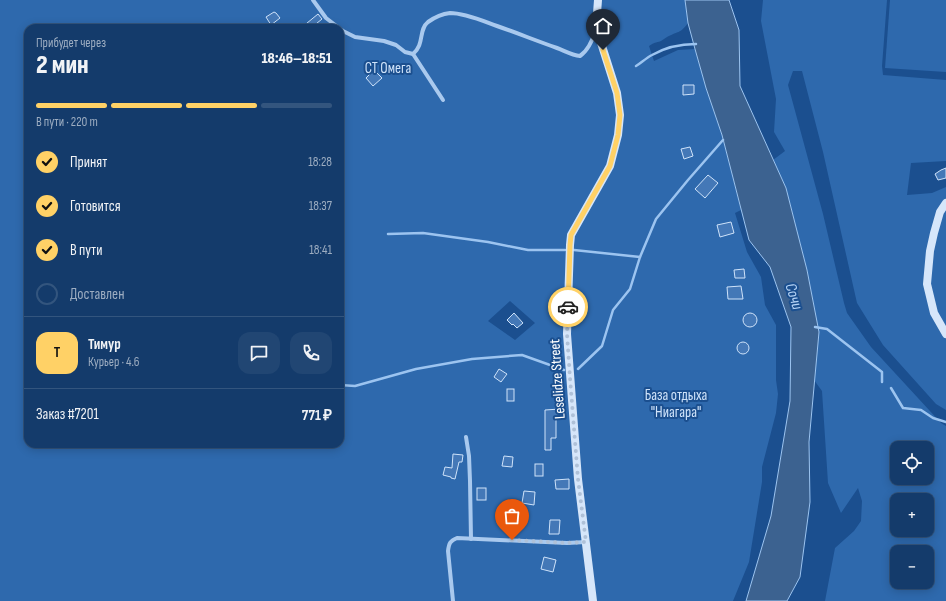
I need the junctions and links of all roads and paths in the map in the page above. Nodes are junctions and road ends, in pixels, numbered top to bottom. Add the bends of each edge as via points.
1 (313, 0) edge
2 (598, 0) edge
3 (334, 24) edge
4 (596, 27) junction
5 (344, 31) edge
6 (413, 54) junction
7 (443, 100) dead end
8 (946, 203) edge
9 (946, 334) edge
10 (466, 437) dead end
11 (471, 538) junction
12 (586, 542) junction
13 (453, 601) edge
14 (593, 601) edge

1 - 3 street
2 - 4 street, Leselidze Street
4 - 6 street via 585,53 575,56 471,17 452,13 439,15 427,23 423,28 418,50
4 - 12 street, Leselidze Street via 617,93 620,115 610,166 571,235 570,245 567,334 578,479
5 - 6 street via 356,37 384,40
6 - 7 street
8 - 9 street via 940,212 934,233 928,284 934,313
10 - 11 street via 469,456
11 - 12 street
11 - 13 street via 457,538 449,544
12 - 14 street, Leselidze Street

